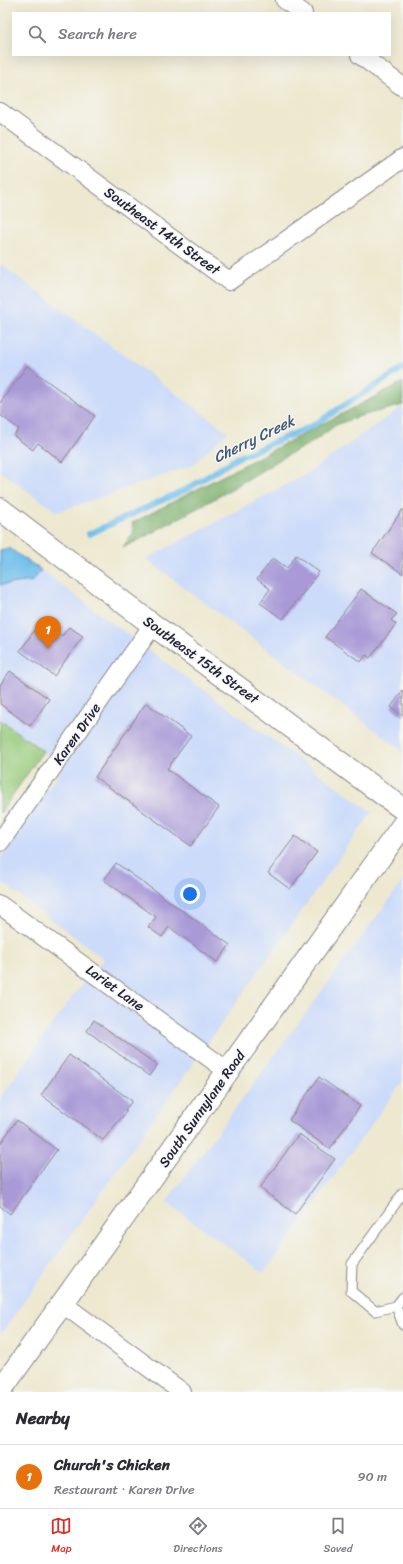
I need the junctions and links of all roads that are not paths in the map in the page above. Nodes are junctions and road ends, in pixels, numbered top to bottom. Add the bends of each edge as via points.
1 (285, 0) edge
2 (301, 12) edge
3 (361, 56) edge
4 (403, 87) edge
5 (0, 112) edge
6 (403, 158) edge
7 (0, 509) edge
8 (153, 625) junction
9 (403, 808) edge
10 (403, 825) edge
11 (0, 842) edge
12 (0, 905) edge
13 (229, 1072) junction
14 (403, 1193) edge
15 (403, 1297) edge
16 (63, 1304) junction
17 (396, 1306) junction
18 (403, 1325) edge
19 (0, 1391) edge
20 (182, 1392) edge

1 - 2 street
3 - 4 street
5 - 6 street, Southeast 14th Street via 229,281
7 - 8 main road, Southeast 15th Street
8 - 9 main road, Southeast 15th Street
8 - 11 street, Karen Drive
10 - 13 main road, South Sunnylane Road
12 - 13 street, Lariet Lane
13 - 16 main road, South Sunnylane Road
14 - 17 lane via 352,1264 351,1291 375,1310
15 - 17 lane
16 - 19 main road, South Sunnylane Road
16 - 20 street
17 - 18 lane

